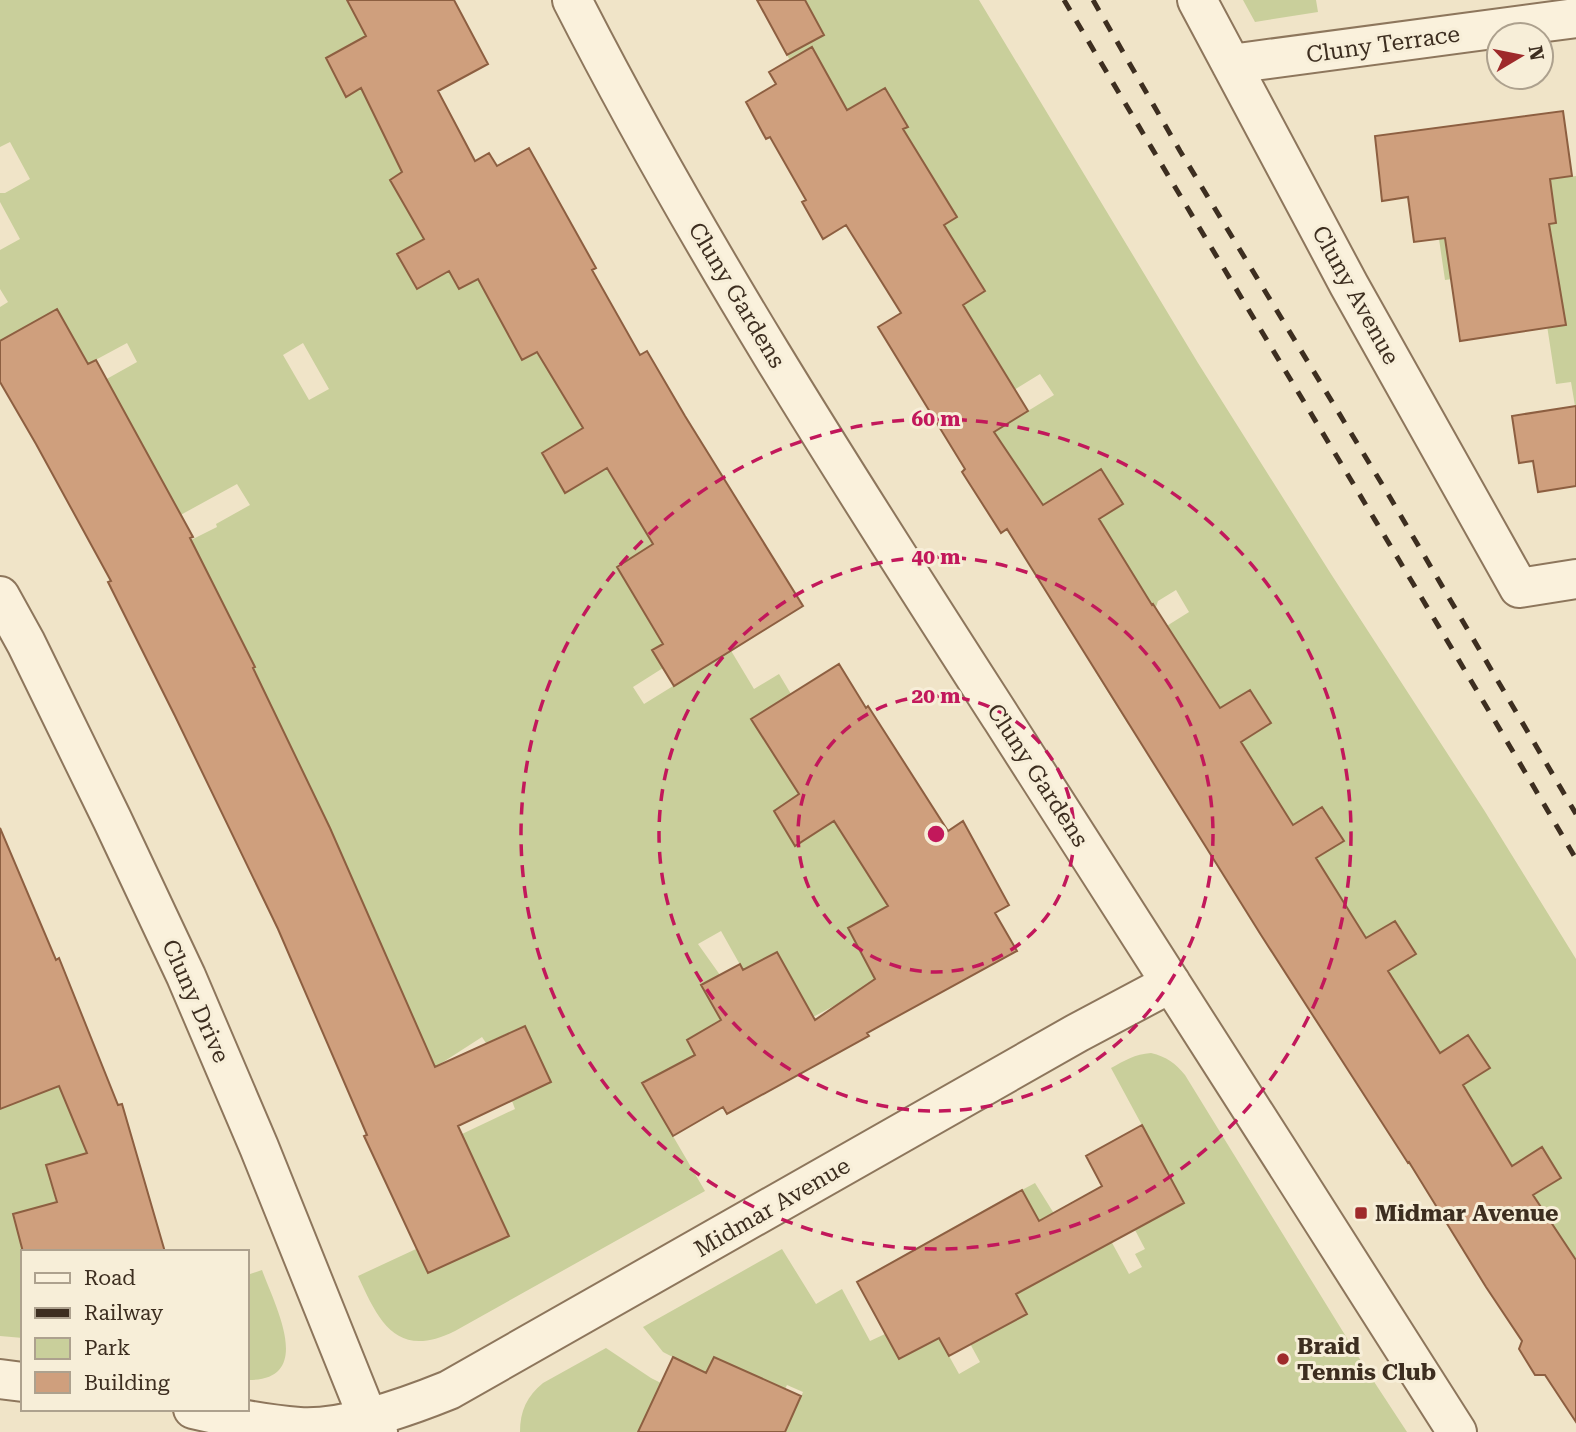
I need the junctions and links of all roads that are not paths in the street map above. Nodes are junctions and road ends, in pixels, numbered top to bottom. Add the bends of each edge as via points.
1 (572, 0) edge
2 (1196, 0) edge
3 (1576, 18) edge
4 (1231, 64) junction
5 (1576, 579) edge
6 (0, 596) edge
7 (1171, 983) junction
8 (0, 1379) edge
9 (21, 1382) edge
10 (203, 1411) edge
11 (373, 1425) edge
12 (1457, 1432) edge

1 - 7 street, Cluny Gardens via 743,306
2 - 4 street, Cluny Avenue
3 - 4 street, Cluny Terrace
4 - 5 street, Cluny Avenue via 1518,588
6 - 11 street, Cluny Drive via 186,976
7 - 11 street, Midmar Avenue via 449,1390
7 - 12 street, Cluny Gardens
8 - 9 street
10 - 11 street, Midmar Avenue via 301,1427

